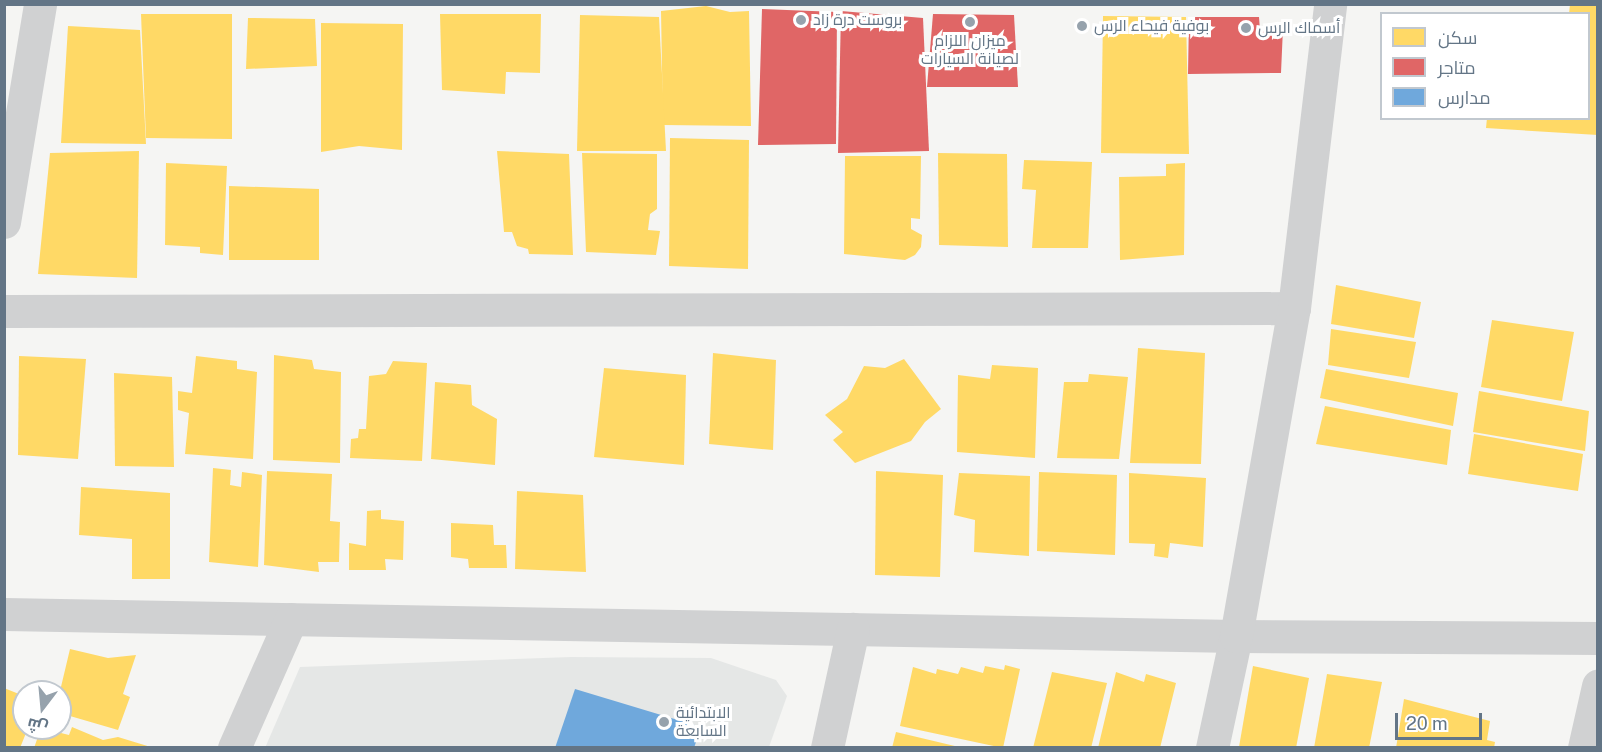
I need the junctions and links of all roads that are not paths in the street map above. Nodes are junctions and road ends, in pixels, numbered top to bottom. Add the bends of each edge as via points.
1 (40, 4) edge
2 (1330, 4) edge
3 (4, 222) edge
4 (1294, 308) junction
5 (4, 311) edge
6 (4, 614) edge
7 (291, 619) junction
8 (854, 629) junction
9 (1236, 636) junction
10 (1598, 638) edge
11 (1598, 686) edge
12 (234, 747) edge
13 (826, 747) edge
14 (1212, 747) edge
15 (1584, 747) edge

1 - 3 street
2 - 4 street
4 - 5 street
4 - 9 street
6 - 7 street
7 - 8 street
7 - 12 street
8 - 9 street
8 - 13 street
9 - 10 street
9 - 14 street
11 - 15 street

